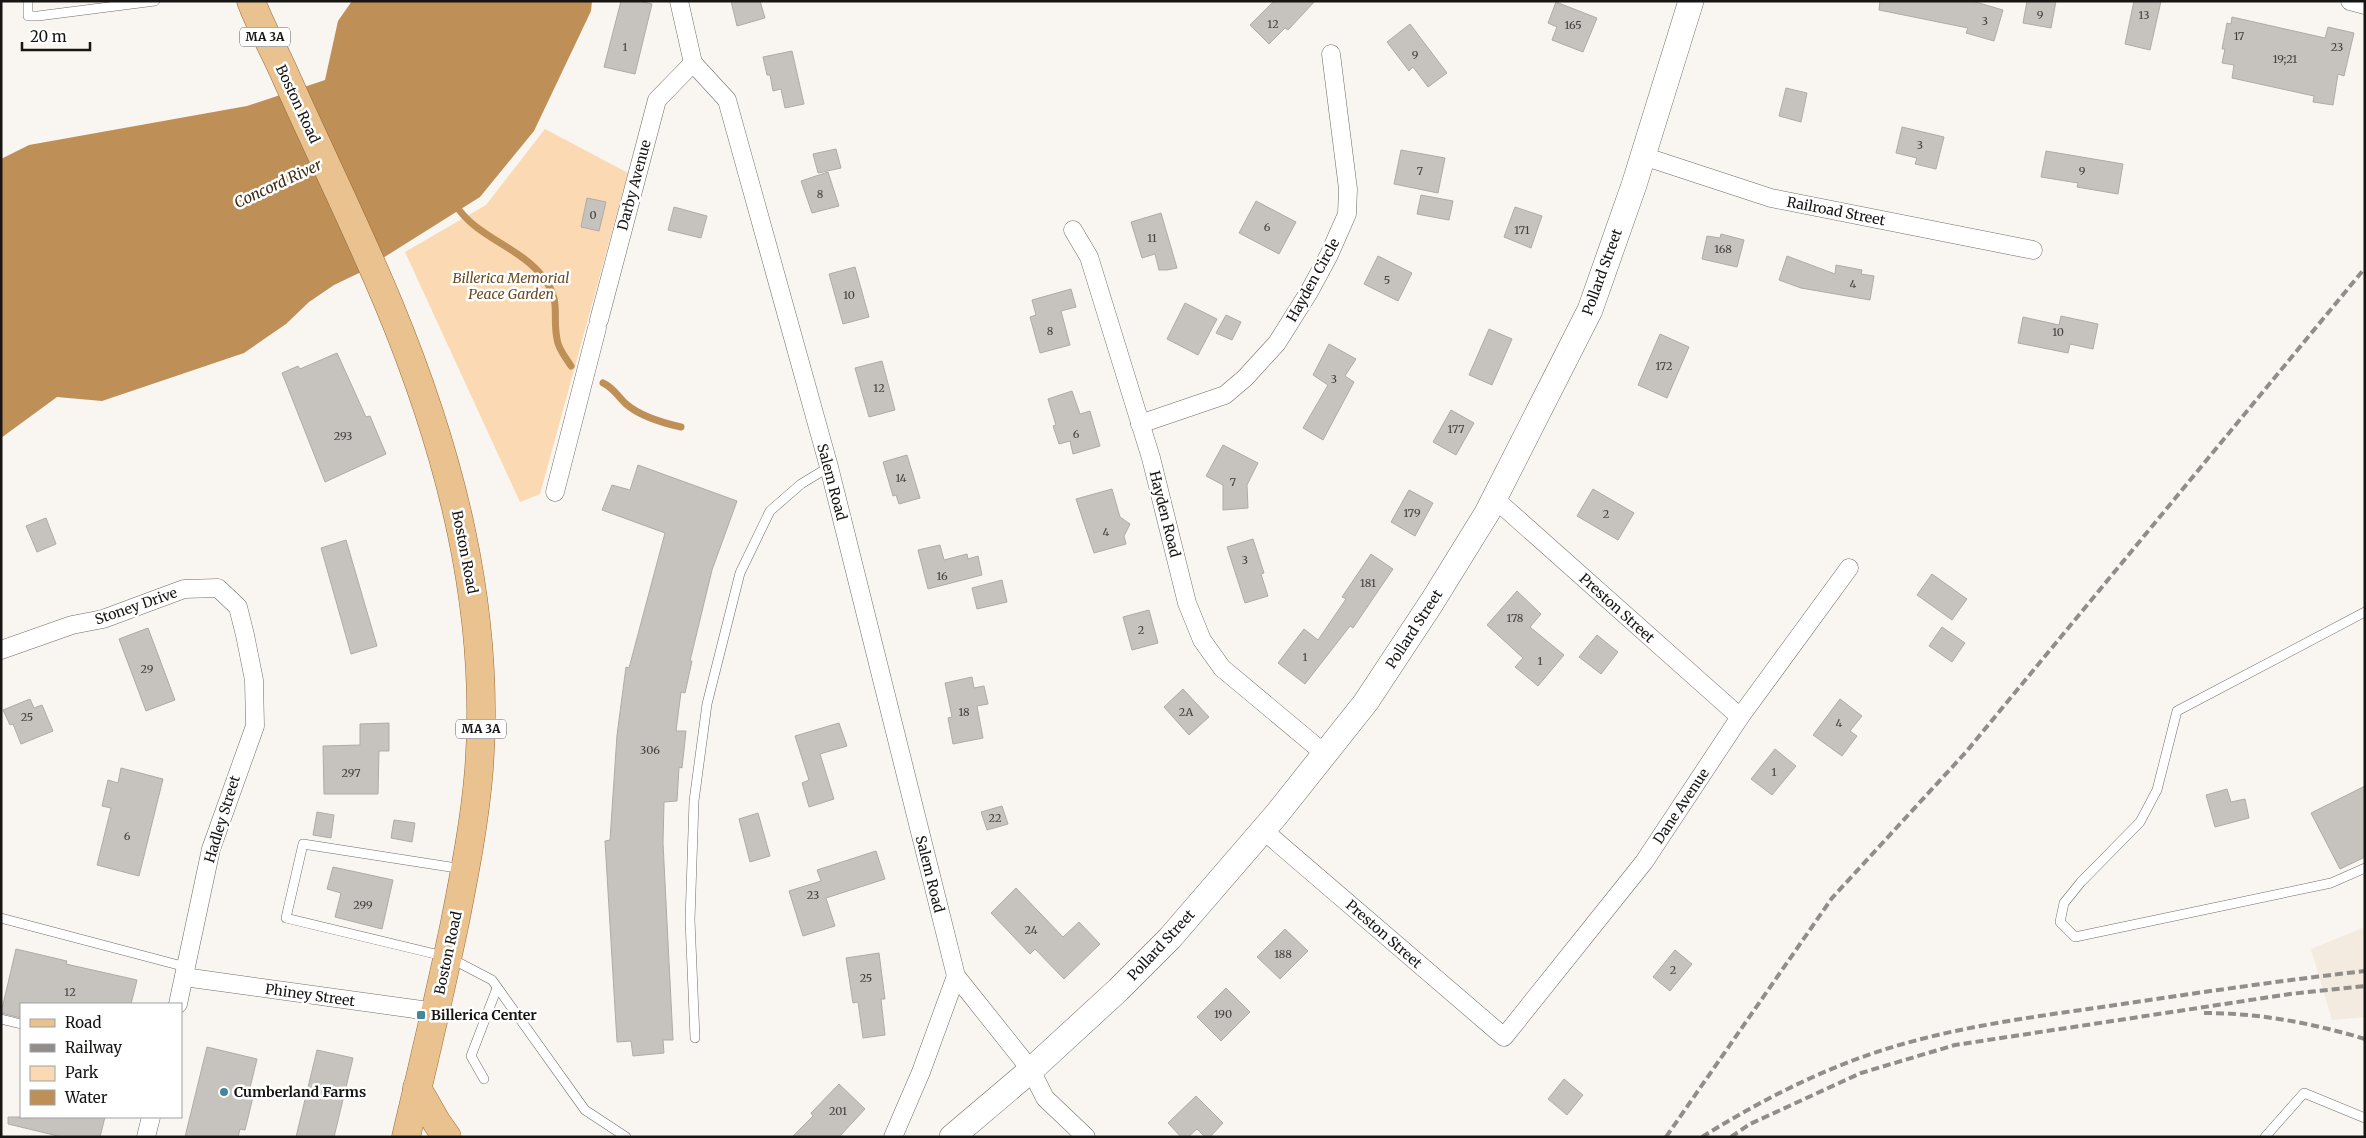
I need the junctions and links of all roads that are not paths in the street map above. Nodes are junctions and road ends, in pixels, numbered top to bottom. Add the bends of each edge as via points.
1 (28, 1) edge
2 (156, 1) edge
3 (251, 1) edge
4 (679, 1) edge
5 (1692, 1) edge
6 (2350, 1) edge
7 (2365, 5) edge
8 (1331, 54) dead end
9 (693, 63) junction
10 (1643, 156) junction
11 (1073, 230) dead end
12 (2033, 250) dead end
13 (1140, 424) junction
14 (829, 467) junction
15 (555, 492) dead end
16 (1494, 499) junction
17 (1849, 568) dead end
18 (2365, 612) edge
19 (245, 635) joint
20 (1, 650) edge
21 (1740, 717) junction
22 (1325, 754) junction
23 (1263, 830) junction
24 (2365, 868) edge
25 (466, 870) junction
26 (1, 918) edge
27 (448, 957) junction
28 (185, 972) junction
29 (956, 976) junction
30 (497, 988) junction
31 (178, 1003) edge
32 (436, 1012) junction
33 (1, 1019) edge
34 (20, 1024) edge
35 (1504, 1037) joint
36 (695, 1038) dead end
37 (1031, 1070) junction
38 (484, 1079) dead end
39 (418, 1088) junction
40 (151, 1118) edge
41 (2365, 1118) edge
42 (146, 1137) edge
43 (406, 1137) edge
44 (447, 1137) edge
45 (626, 1137) edge
46 (893, 1137) edge
47 (952, 1137) edge
48 (1086, 1137) edge
49 (2265, 1137) edge

1 - 2 lane via 28,16 38,16
3 - 25 main road, Boston Road / MA 3A via 389,305 441,445 464,536 474,597 481,687 479,770
4 - 9 street, Salem Road
5 - 10 main road, Pollard Street
6 - 7 street
8 - 13 street, Hayden Circle via 1348,189 1347,214 1310,292 1277,343 1225,395
9 - 14 street, Salem Road via 727,100
9 - 15 street, Darby Avenue via 657,100
10 - 12 street, Railroad Street via 1771,198
10 - 16 main road, Pollard Street via 1590,310
11 - 13 street, Hayden Road via 1089,257
13 - 22 street, Hayden Road via 1187,603 1202,640 1222,668
14 - 29 street, Salem Road
14 - 36 lane via 801,484 770,511 740,574 707,704 694,811 690,920
16 - 21 street, Preston Street
16 - 22 main road, Pollard Street via 1366,702
17 - 21 street, Dane Avenue
18 - 24 lane via 2177,711 2157,790 2140,822 2069,896 2060,922 2075,937 2330,883
19 - 20 street, Stoney Drive via 238,608 218,588 184,589
19 - 28 street, Hadley Street via 254,680 254,726 211,849
21 - 35 street, Dane Avenue via 1644,862
22 - 23 main road, Pollard Street
23 - 35 street, Preston Street
23 - 37 main road, Pollard Street via 1170,938
25 - 27 main road, Boston Road / MA 3A
25 - 27 lane via 303,844 286,918
26 - 28 lane
27 - 30 lane via 492,980
27 - 32 main road, Boston Road / MA 3A
28 - 31 street, Hadley Street
28 - 32 street, Phiney Street
29 - 37 street, Salem Road
29 - 46 street
30 - 38 lane via 471,1056
30 - 45 lane via 585,1110
32 - 39 main road, Boston Road / MA 3A
33 - 34 lane
37 - 47 main road, Pollard Street
37 - 48 street, Salem Road via 1045,1098
39 - 43 main road, Boston Road / MA 3A
39 - 44 main road
40 - 42 street
41 - 49 lane via 2304,1093

